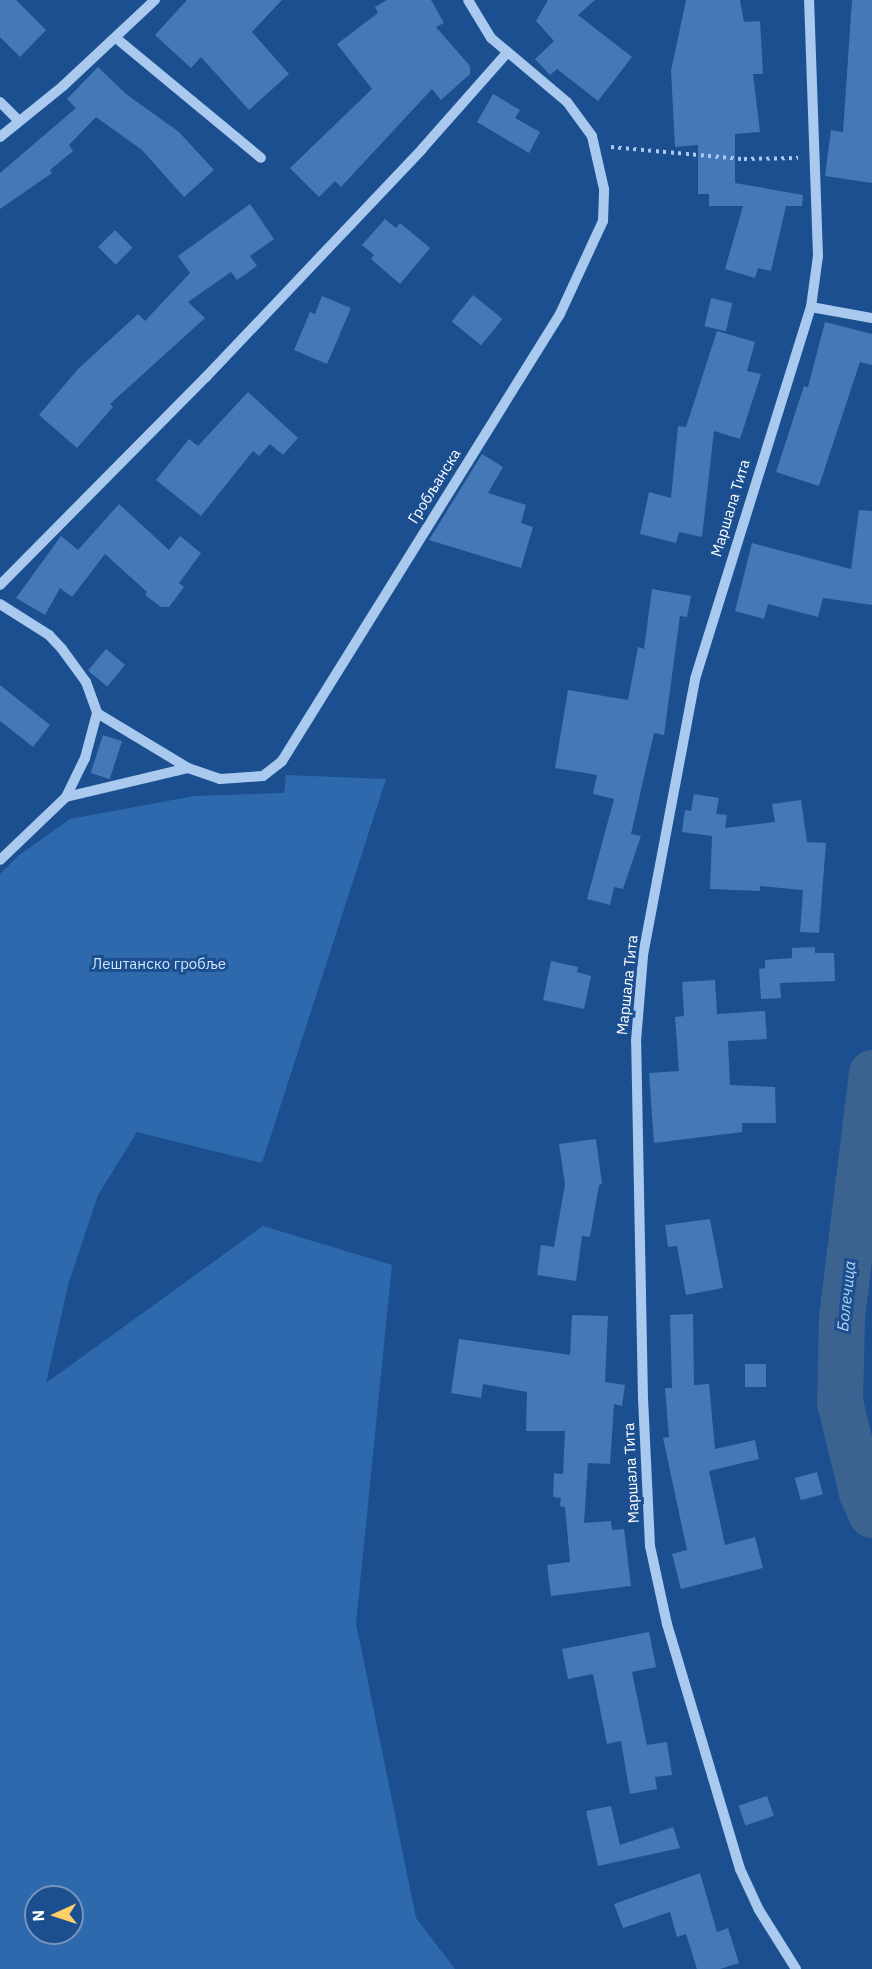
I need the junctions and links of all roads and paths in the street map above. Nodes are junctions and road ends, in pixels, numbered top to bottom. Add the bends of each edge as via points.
1 (155, 0) edge
2 (468, 0) edge
3 (809, 0) edge
4 (116, 38) junction
5 (506, 54) junction
6 (0, 102) edge
7 (19, 121) junction
8 (0, 137) edge
9 (595, 145) junction
10 (261, 158) dead end
11 (814, 158) junction
12 (811, 307) junction
13 (872, 318) edge
14 (0, 585) edge
15 (0, 604) edge
16 (97, 713) junction
17 (188, 768) junction
18 (66, 797) junction
19 (0, 860) edge
20 (796, 1969) edge

1 - 4 street
2 - 5 street, Гробљанска via 475,16
3 - 11 street, Маршала Тита
4 - 7 street
4 - 10 street
5 - 9 street, Гробљанска via 567,102 582,118
5 - 14 street via 214,369
6 - 7 street
7 - 8 street
9 - 11 path via 744,159
9 - 17 street, Гробљанска via 604,189 603,221 560,314 299,737 282,761 263,776 220,779
11 - 12 street, Маршала Тита via 818,256
12 - 13 street
12 - 20 street, Маршала Тита via 695,679 643,955 636,1041 642,1399 650,1546 668,1624 740,1869 759,1910
15 - 16 street via 50,635 86,682
16 - 17 street, Гробљанска
16 - 18 street via 85,758
17 - 18 street via 111,783
18 - 19 street

